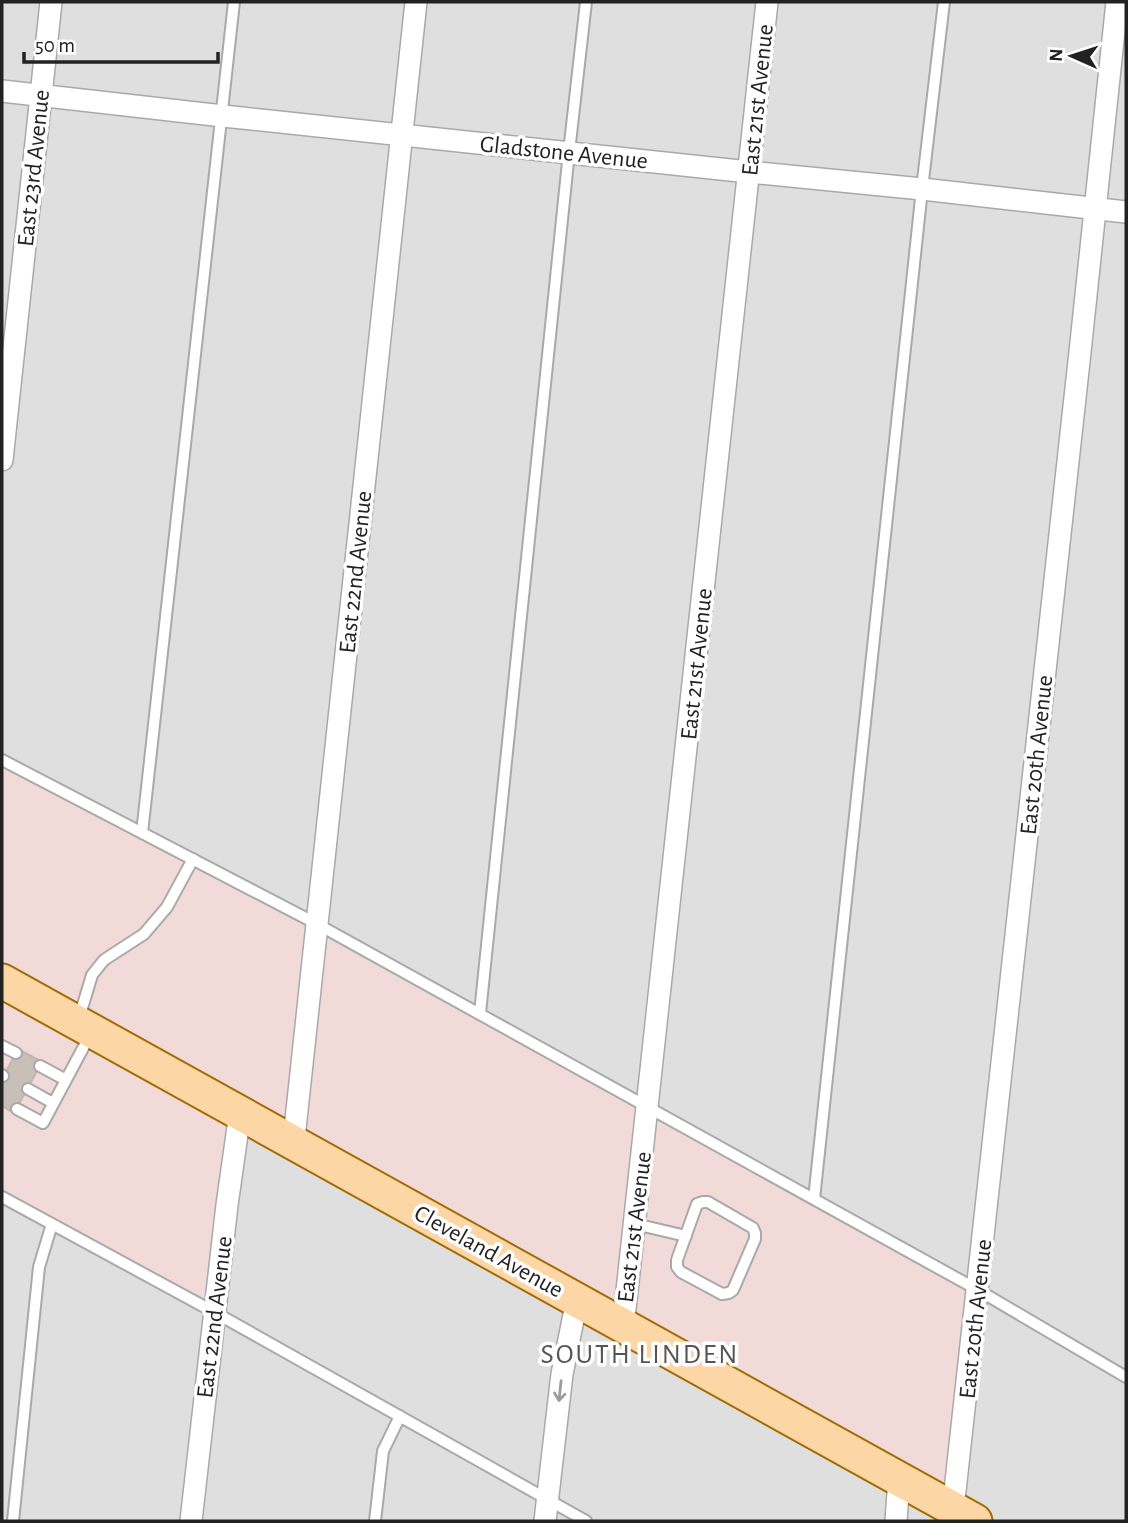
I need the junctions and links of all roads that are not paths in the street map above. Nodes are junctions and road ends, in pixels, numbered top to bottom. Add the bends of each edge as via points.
1 (51, 2) edge
2 (234, 2) edge
3 (416, 2) edge
4 (586, 2) edge
5 (767, 2) edge
6 (944, 2) edge
7 (1117, 2) edge
8 (2, 91) edge
9 (40, 95) junction
10 (223, 116) junction
11 (402, 135) junction
12 (569, 152) junction
13 (749, 172) junction
14 (922, 189) junction
15 (1095, 209) junction
16 (1126, 212) edge
17 (2, 460) edge
18 (2, 760) edge
19 (142, 833) junction
20 (193, 859) junction
21 (317, 924) junction
22 (5, 986) edge
23 (480, 1013) junction
24 (84, 1027) junction
25 (2, 1046) edge
26 (16, 1053) dead end
27 (40, 1066) dead end
28 (66, 1080) junction
29 (27, 1089) dead end
30 (53, 1103) junction
31 (648, 1106) junction
32 (17, 1109) dead end
33 (240, 1113) junction
34 (290, 1141) junction
35 (2, 1197) edge
36 (814, 1199) junction
37 (52, 1224) junction
38 (635, 1224) junction
39 (685, 1236) junction
40 (978, 1290) junction
41 (577, 1300) junction
42 (215, 1312) junction
43 (622, 1325) junction
44 (1126, 1377) edge
45 (400, 1416) junction
46 (899, 1479) junction
47 (547, 1511) edge
48 (964, 1515) edge
49 (13, 1521) edge
50 (191, 1521) edge
51 (375, 1521) edge
52 (586, 1521) edge
53 (895, 1521) edge

1 - 9 street, East 23rd Avenue
2 - 10 lane
3 - 11 street, East 22nd Avenue
4 - 12 lane
5 - 13 street, East 21st Avenue
6 - 14 lane
7 - 15 street, East 20th Avenue
8 - 9 street, Gladstone Avenue
9 - 10 street, Gladstone Avenue
9 - 17 street, East 23rd Avenue
10 - 11 street, Gladstone Avenue
10 - 19 lane
11 - 12 street, Gladstone Avenue
11 - 21 street, East 22nd Avenue
12 - 13 street, Gladstone Avenue
12 - 23 lane
13 - 14 street, Gladstone Avenue
13 - 31 street, East 21st Avenue
14 - 15 street, Gladstone Avenue
14 - 36 lane
15 - 16 street, Gladstone Avenue
15 - 40 street, East 20th Avenue
18 - 19 lane
19 - 20 lane
20 - 21 lane
20 - 24 lane via 167,907 144,934 104,960 92,975
21 - 23 lane
21 - 34 street, East 22nd Avenue
22 - 24 main road, Cleveland Avenue
23 - 31 lane
24 - 28 lane
24 - 33 main road, Cleveland Avenue
25 - 26 lane
27 - 28 lane
28 - 30 lane
29 - 30 lane
30 - 32 lane via 43,1123
31 - 36 lane
31 - 38 street, East 21st Avenue
33 - 34 main road, Cleveland Avenue
33 - 42 street, East 22nd Avenue
34 - 41 main road, Cleveland Avenue
35 - 37 lane
36 - 40 lane
37 - 42 lane
37 - 49 lane via 39,1268
38 - 39 lane
38 - 43 street, East 21st Avenue
39 - 39 lane via 677,1260 681,1272 723,1294 733,1290 755,1239 753,1227 703,1202 697,1204
40 - 44 lane
40 - 48 street, East 20th Avenue
41 - 43 main road, Cleveland Avenue
41 -> 47 street, East 21st Avenue via 562,1374
42 - 45 lane
42 - 50 street, East 22nd Avenue
43 - 46 main road, Cleveland Avenue
45 - 47 lane
45 - 51 lane via 383,1451
46 - 48 main road, Cleveland Avenue
46 - 53 street
47 - 52 lane

